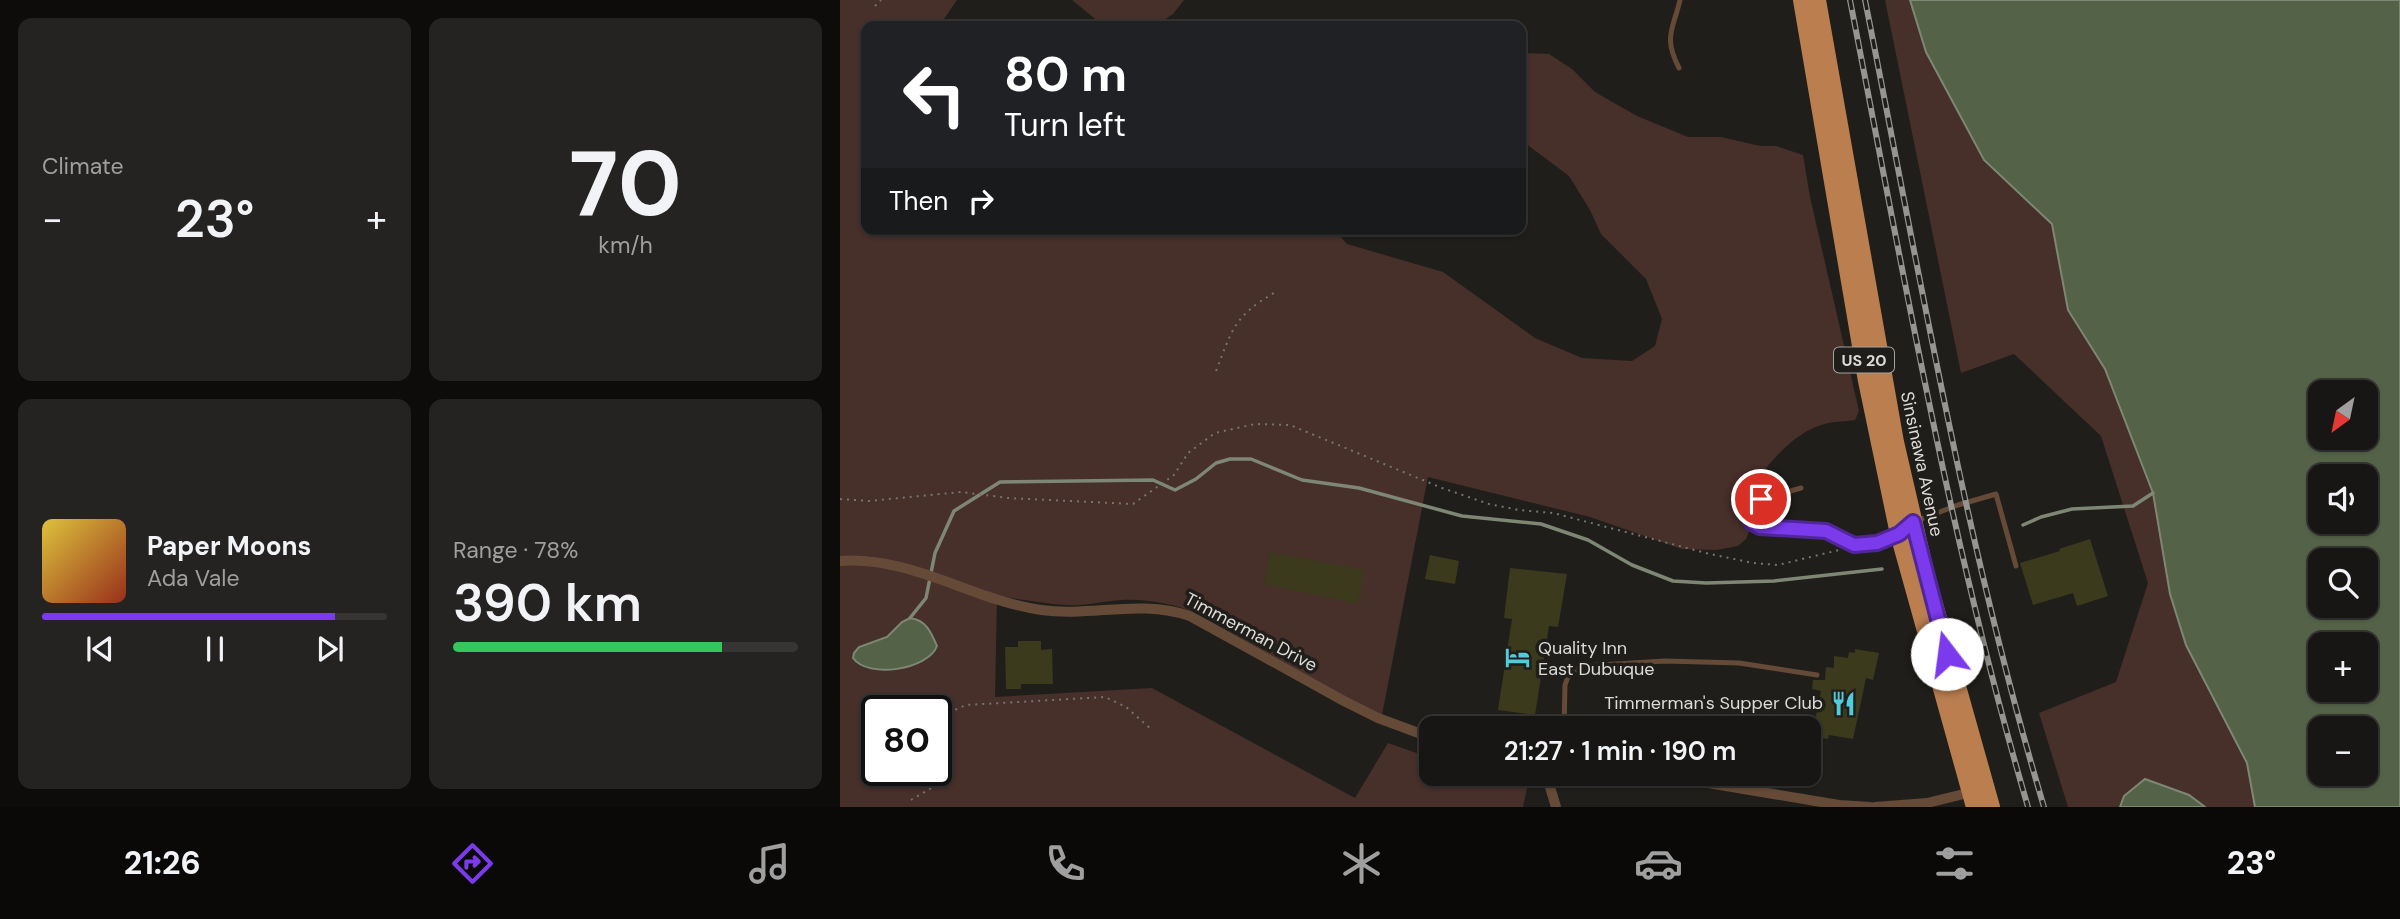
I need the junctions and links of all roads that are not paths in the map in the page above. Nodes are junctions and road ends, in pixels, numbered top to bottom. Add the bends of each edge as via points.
1 (1680, 0) edge
2 (1802, 0) edge
3 (1817, 0) edge
4 (1679, 68) dead end
5 (1801, 488) dead end
6 (1913, 522) junction
7 (1899, 534) junction
8 (840, 561) edge
9 (2016, 566) dead end
10 (1817, 675) dead end
11 (1564, 716) edge
12 (1419, 733) edge
13 (1550, 786) edge
14 (1726, 786) edge
15 (1977, 796) edge
16 (1556, 807) edge
17 (1873, 807) edge
18 (1991, 807) edge

1 - 4 lane via 1670,31 1670,51
2 - 7 highway, Sinsinawa Avenue / US 20 via 1867,381
3 - 6 highway, Sinsinawa Avenue / US 20 via 1882,377
5 - 7 lane via 1754,502 1747,513 1752,523 1826,531 1854,545 1877,543
6 - 7 lane
6 - 9 lane via 1996,494
6 - 15 highway, Sinsinawa Avenue / US 20
7 - 15 highway, Sinsinawa Avenue / US 20
8 - 12 street, Timmerman Drive via 901,566 991,599 1045,610 1171,610 1190,616 1378,719
10 - 11 lane via 1739,663 1582,666 1569,674 1565,685
13 - 16 street
14 - 17 street
15 - 17 street
15 - 18 highway, Sinsinawa Avenue / US 20

